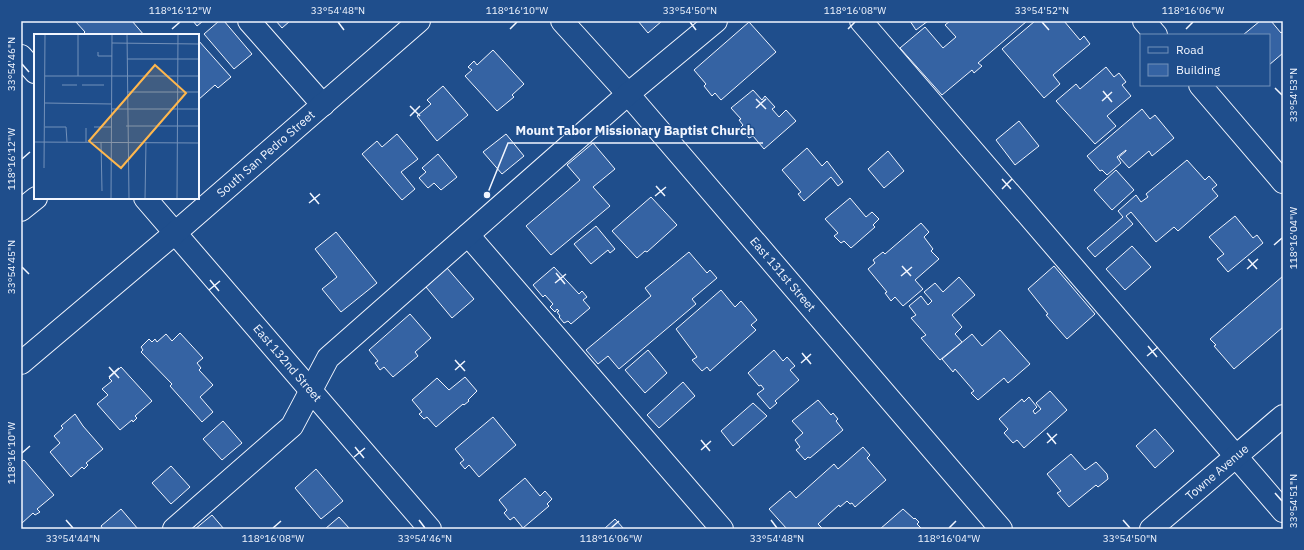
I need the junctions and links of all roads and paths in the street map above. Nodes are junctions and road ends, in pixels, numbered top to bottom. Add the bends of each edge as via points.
1 (249, 21) edge
2 (419, 21) edge
3 (562, 21) edge
4 (716, 21) edge
5 (861, 21) edge
6 (1144, 21) edge
7 (1155, 34) edge
8 (21, 56) edge
9 (34, 71) edge
10 (1201, 86) edge
11 (628, 94) junction
12 (323, 105) junction
13 (1283, 182) edge
14 (35, 199) edge
15 (146, 199) edge
16 (21, 210) edge
17 (175, 233) junction
18 (468, 235) junction
19 (21, 363) edge
20 (311, 391) junction
21 (1283, 416) edge
22 (1236, 457) junction
23 (1283, 511) edge
24 (174, 529) edge
25 (430, 529) edge
26 (722, 529) edge
27 (1002, 529) edge
28 (1151, 529) edge

1 - 12 street
2 - 12 street, South San Pedro Street
3 - 11 street, East 131st Street
4 - 11 street
5 - 22 street
6 - 7 street
8 - 9 street
10 - 13 street
11 - 18 street
11 - 27 street, East 131st Street
12 - 17 street, South San Pedro Street
14 - 16 street
15 - 17 street, East 132nd Street
17 - 19 street, South San Pedro Street
17 - 20 street, East 132nd Street
18 - 20 street via 328,358
18 - 26 street
20 - 24 street via 292,426
20 - 25 street, East 132nd Street
21 - 22 street, Towne Avenue
22 - 23 street
22 - 28 street, Towne Avenue

